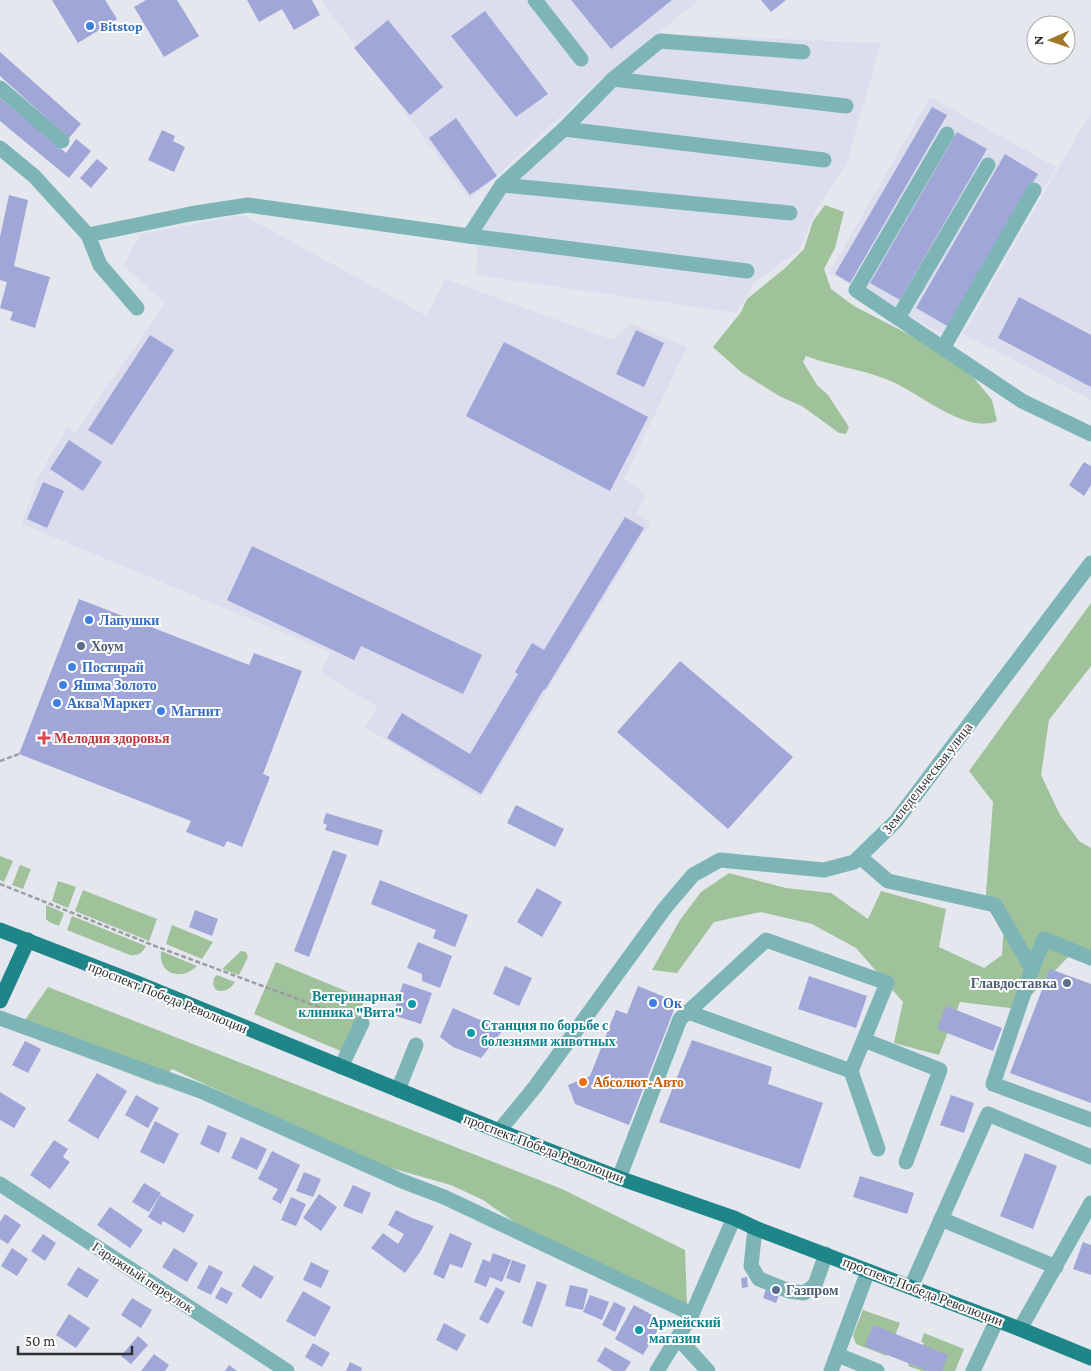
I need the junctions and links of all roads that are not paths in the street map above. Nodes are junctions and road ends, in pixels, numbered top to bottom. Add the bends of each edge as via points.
1 (535, 0) edge
2 (804, 52) dead end
3 (581, 59) dead end
4 (613, 79) junction
5 (0, 88) edge
6 (846, 106) dead end
7 (564, 129) junction
8 (947, 134) dead end
9 (62, 141) dead end
10 (0, 148) edge
11 (824, 160) dead end
12 (988, 166) dead end
13 (502, 185) junction
14 (1034, 190) dead end
15 (790, 214) dead end
16 (88, 235) junction
17 (469, 236) junction
18 (747, 271) dead end
19 (137, 308) dead end
20 (898, 318) junction
21 (943, 348) junction
22 (1091, 434) edge
23 (1091, 564) edge
24 (860, 857) junction
25 (0, 930) edge
26 (28, 940) junction
27 (1091, 958) edge
28 (1032, 969) junction
29 (0, 1001) edge
30 (688, 1012) junction
31 (0, 1018) edge
32 (362, 1023) road end
33 (864, 1040) junction
34 (416, 1045) dead end
35 (341, 1067) junction
36 (851, 1071) junction
37 (398, 1090) junction
38 (1091, 1120) edge
39 (499, 1131) junction
40 (878, 1149) dead end
41 (1091, 1158) edge
42 (906, 1162) dead end
43 (619, 1178) junction
44 (0, 1184) edge
45 (1091, 1204) edge
46 (734, 1218) junction
47 (941, 1219) junction
48 (755, 1228) junction
49 (826, 1254) junction
50 (1056, 1267) junction
51 (868, 1271) junction
52 (911, 1287) junction
53 (692, 1314) junction
54 (997, 1320) junction
55 (1020, 1329) junction
56 (678, 1338) junction
57 (838, 1355) junction
58 (1091, 1358) edge
59 (287, 1371) edge
60 (657, 1371) edge
61 (708, 1371) edge
62 (831, 1371) edge
63 (877, 1371) edge
64 (974, 1371) edge

1 - 3 street
2 - 4 street via 660,41
4 - 6 street
4 - 7 street
5 - 9 street
7 - 11 street
7 - 13 street
8 - 20 street via 856,290
10 - 16 street via 34,176
12 - 20 street
13 - 15 street
13 - 17 street
14 - 21 street
16 - 17 street via 248,205
16 - 19 street via 100,265
17 - 18 street
20 - 21 street
21 - 22 street via 1022,401
23 - 24 street, Земледельческая улица via 896,821
24 - 28 street via 888,881 995,906
24 - 39 street, Земледельческая улица via 854,862 824,870 720,860 693,875
25 - 26 main road, проспект Победа Революции
26 - 29 main road
26 - 35 main road, проспект Победа Революции
27 - 28 street via 1044,939
28 - 38 street via 993,1084
30 - 33 street via 766,940 887,984
30 - 36 street
30 - 43 street via 680,1019
31 - 53 street via 203,1092 444,1197
32 - 35 street
33 - 36 street
33 - 42 street via 940,1070
34 - 37 street
35 - 37 main road, проспект Победа Революции
36 - 40 street
37 - 39 main road, проспект Победа Революции
39 - 43 main road, проспект Победа Революции
41 - 47 street via 988,1114
43 - 46 main road, проспект Победа Революции
44 - 59 street, Гаражный переулок
45 - 50 street
46 - 48 main road, проспект Победа Революции
46 - 53 street
47 - 50 street
47 - 52 street
48 - 49 main road, проспект Победа Революции
48 - 49 street via 751,1266 759,1279 789,1291 804,1292 815,1285
49 - 51 main road, проспект Победа Революции
50 - 55 street
51 - 52 main road, проспект Победа Революции
51 - 57 street
52 - 54 main road, проспект Победа Революции
53 - 56 street
54 - 55 main road, проспект Победа Революции
54 - 64 street
55 - 58 main road, проспект Победа Революции
56 - 60 street
56 - 61 street
57 - 62 street
57 - 63 street

